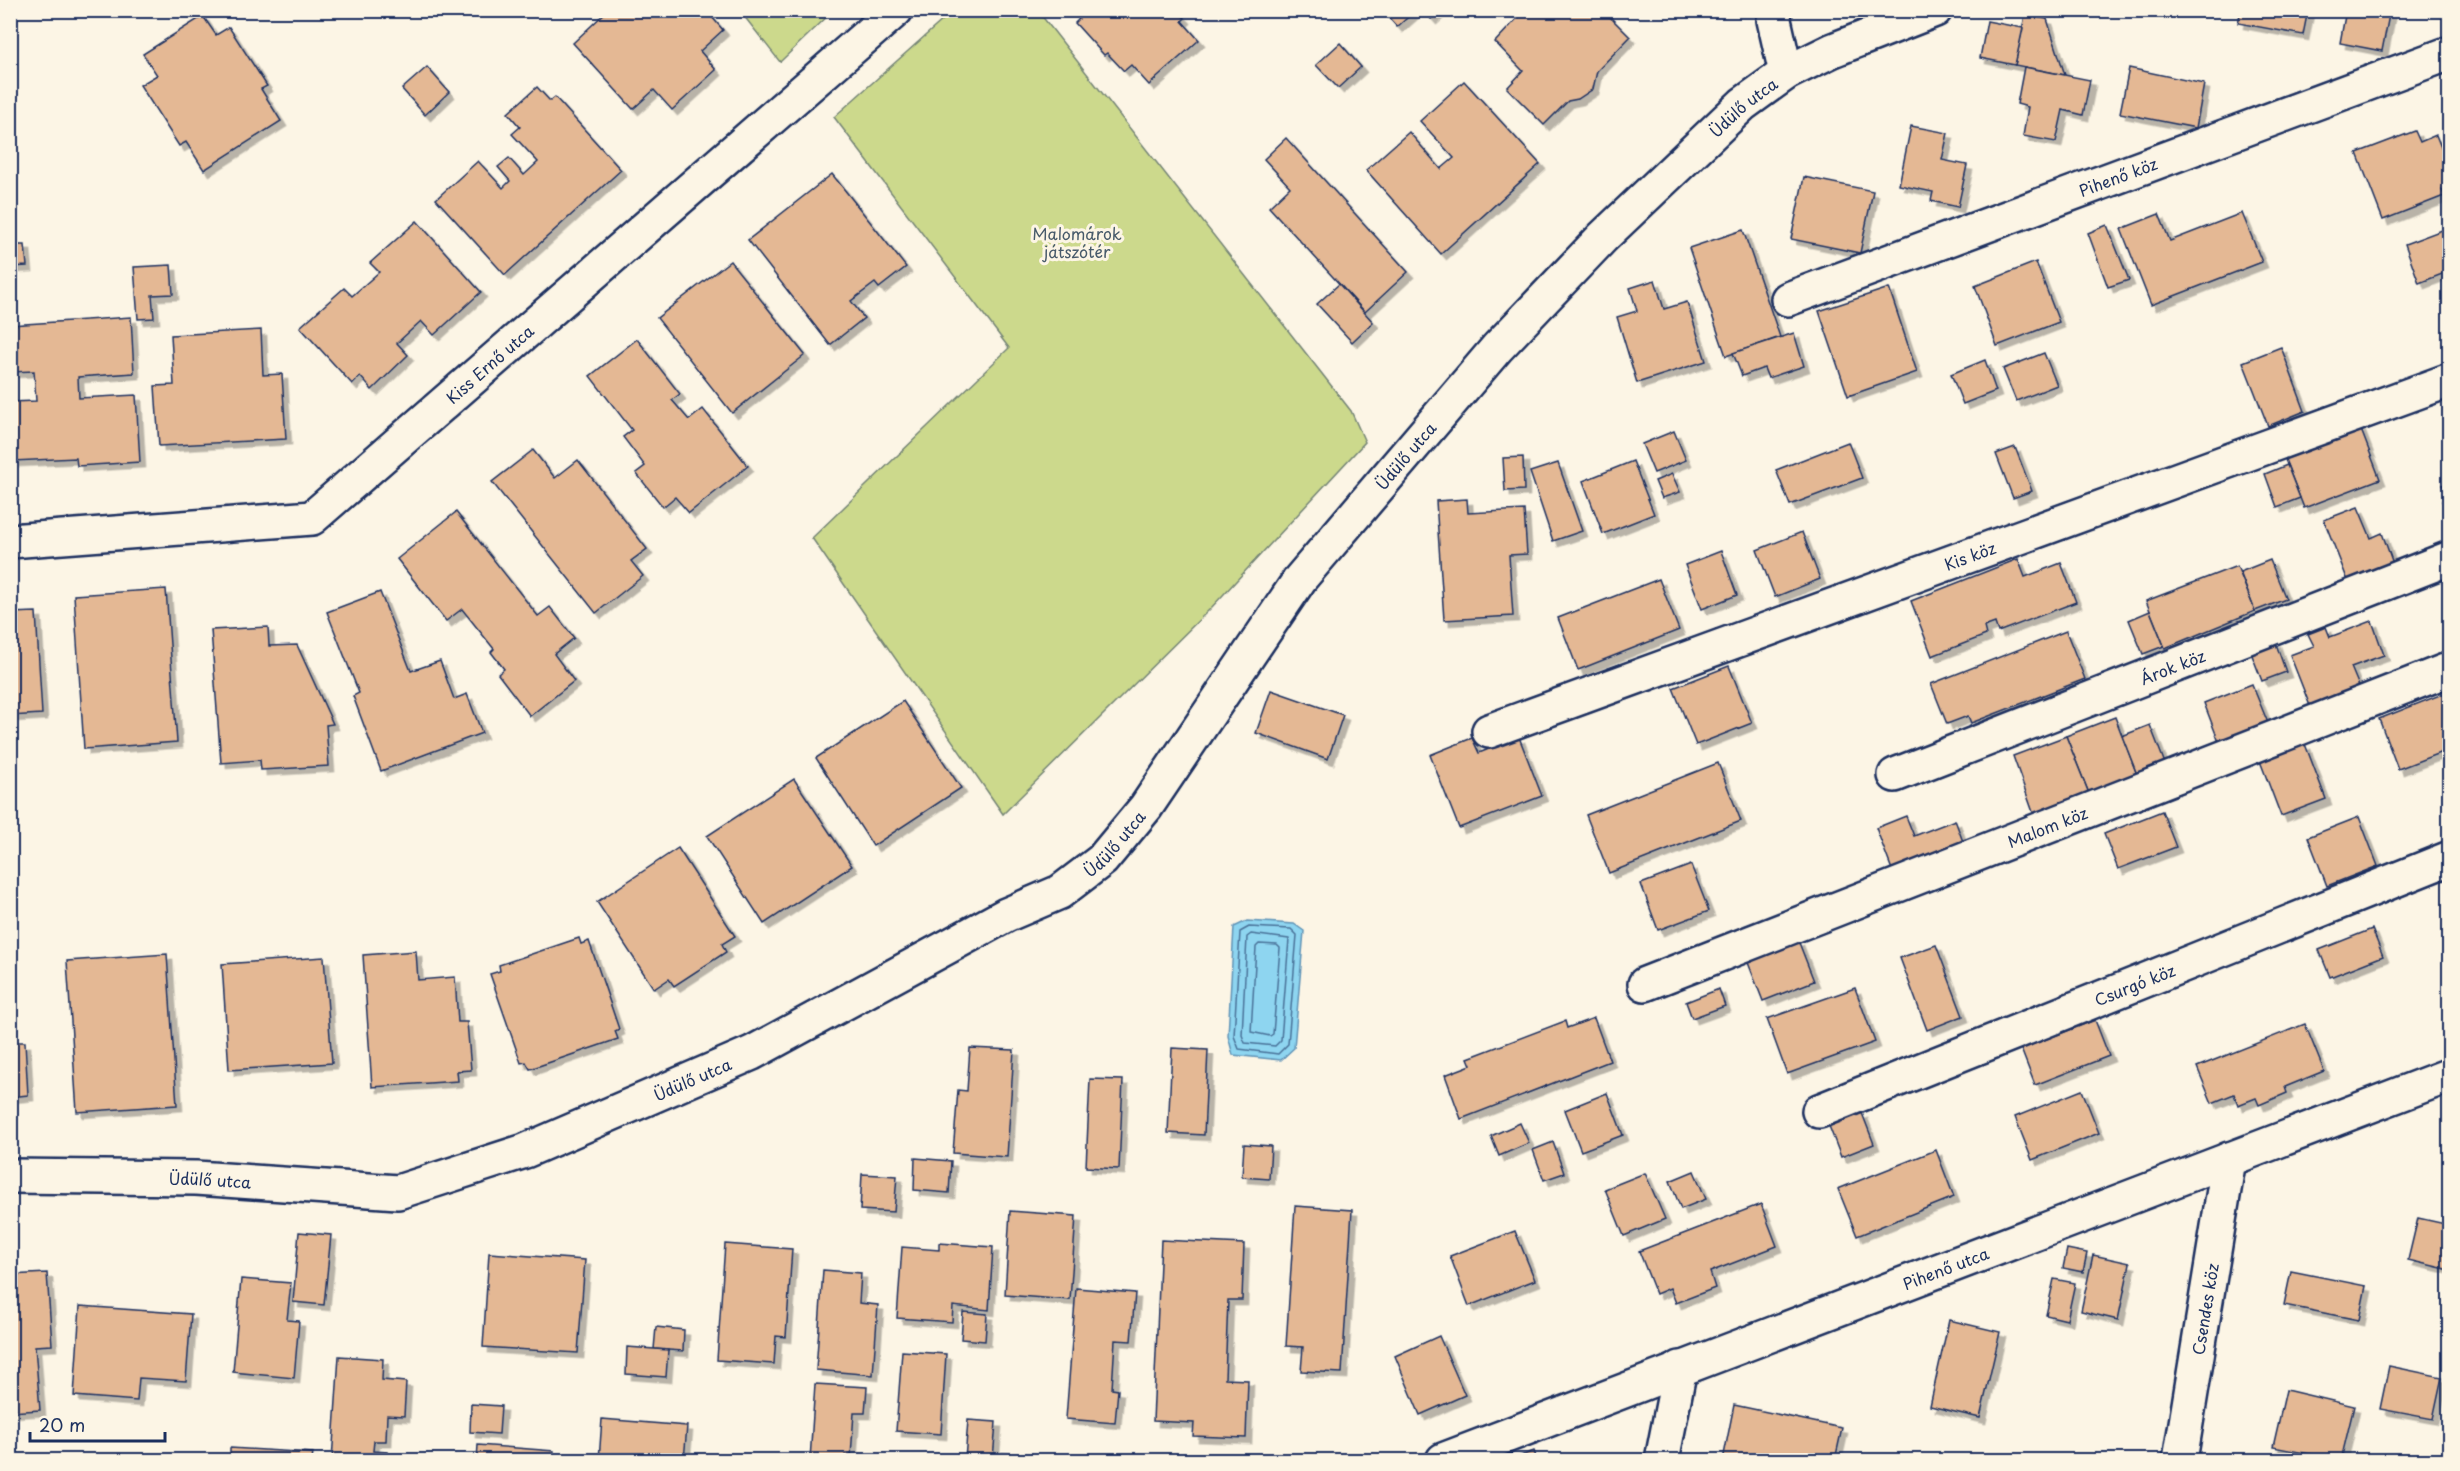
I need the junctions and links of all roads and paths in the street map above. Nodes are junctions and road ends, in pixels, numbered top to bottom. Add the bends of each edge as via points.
1 (896, 10) edge
2 (1775, 10) edge
3 (1935, 10) edge
4 (2450, 53) edge
5 (1786, 73) junction
6 (1788, 299) dead end
7 (2450, 380) edge
8 (10, 541) edge
9 (2450, 558) edge
10 (2450, 669) edge
11 (1489, 731) dead end
12 (1895, 775) dead end
13 (2450, 858) edge
14 (1645, 984) dead end
15 (2450, 1075) edge
16 (1819, 1111) dead end
17 (2229, 1159) junction
18 (10, 1176) edge
19 (1680, 1368) junction
20 (1443, 1461) edge
21 (1662, 1461) edge
22 (2180, 1461) edge

1 - 8 street, Kiss Ernő utca via 312,518
2 - 5 street
3 - 5 street, Üdülő utca
4 - 6 street, Pihenő köz
5 - 18 street, Üdülő utca via 1735,112 1603,237 1497,348 1300,579 1146,807 1102,860 1060,892 1006,915 752,1053 525,1151 398,1192 196,1178
7 - 11 street, Kis köz
9 - 12 street, Árok köz
10 - 14 street, Malom köz
13 - 16 street, Csurgó köz
15 - 17 street, Pihenő utca
17 - 19 street, Pihenő utca
17 - 22 street, Csendes köz
19 - 20 street, Pihenő utca
19 - 21 street

